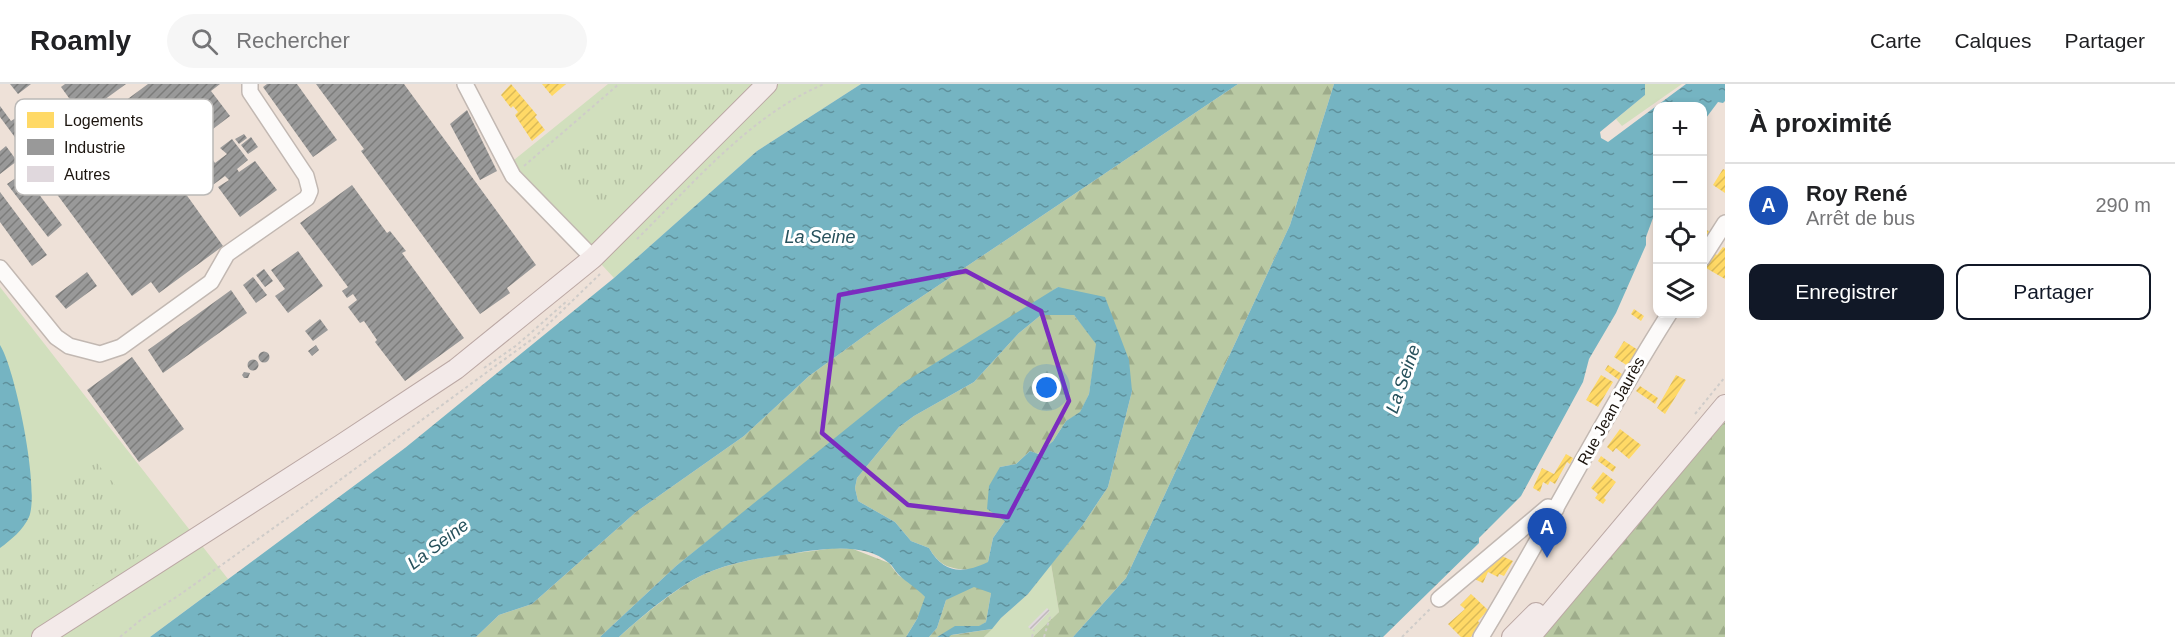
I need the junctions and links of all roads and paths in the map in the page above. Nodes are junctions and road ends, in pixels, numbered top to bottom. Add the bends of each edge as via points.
1 (250, 84) edge
2 (465, 84) edge
3 (619, 84) edge
4 (767, 84) edge
5 (824, 84) edge
6 (749, 129) dead end
7 (513, 176) junction
8 (1725, 223) edge
9 (1707, 252) edge
10 (593, 258) junction
11 (0, 268) edge
12 (1666, 318) edge
13 (1725, 377) edge
14 (1725, 405) edge
15 (1691, 419) dead end
16 (1556, 510) junction
17 (1631, 517) junction
18 (1439, 599) joint
19 (1048, 615) dead end
20 (1034, 630) dead end
21 (42, 637) edge
22 (1032, 637) edge
23 (1044, 637) edge
24 (1402, 637) edge
25 (1481, 637) edge
26 (1492, 637) edge
27 (1512, 637) edge
28 (1530, 637) edge

1 - 11 street via 250,92 306,176 310,191 307,198 227,255 211,282 121,347 99,354 69,346 56,337
2 - 7 street
3 - 7 path
4 - 10 main road
5 - 6 path
7 - 10 street
8 - 9 street
10 - 21 main road via 456,369
12 - 16 street, Rue Jean Jaurès
13 - 15 path
14 - 17 main road
16 - 18 street via 1548,507
16 - 25 street, Rue Jean Jaurès
16 - 26 street, Rue Jean Jaurès via 1543,545
17 - 27 main road
17 - 28 main road
18 - 24 path
19 - 23 path
20 - 22 path

